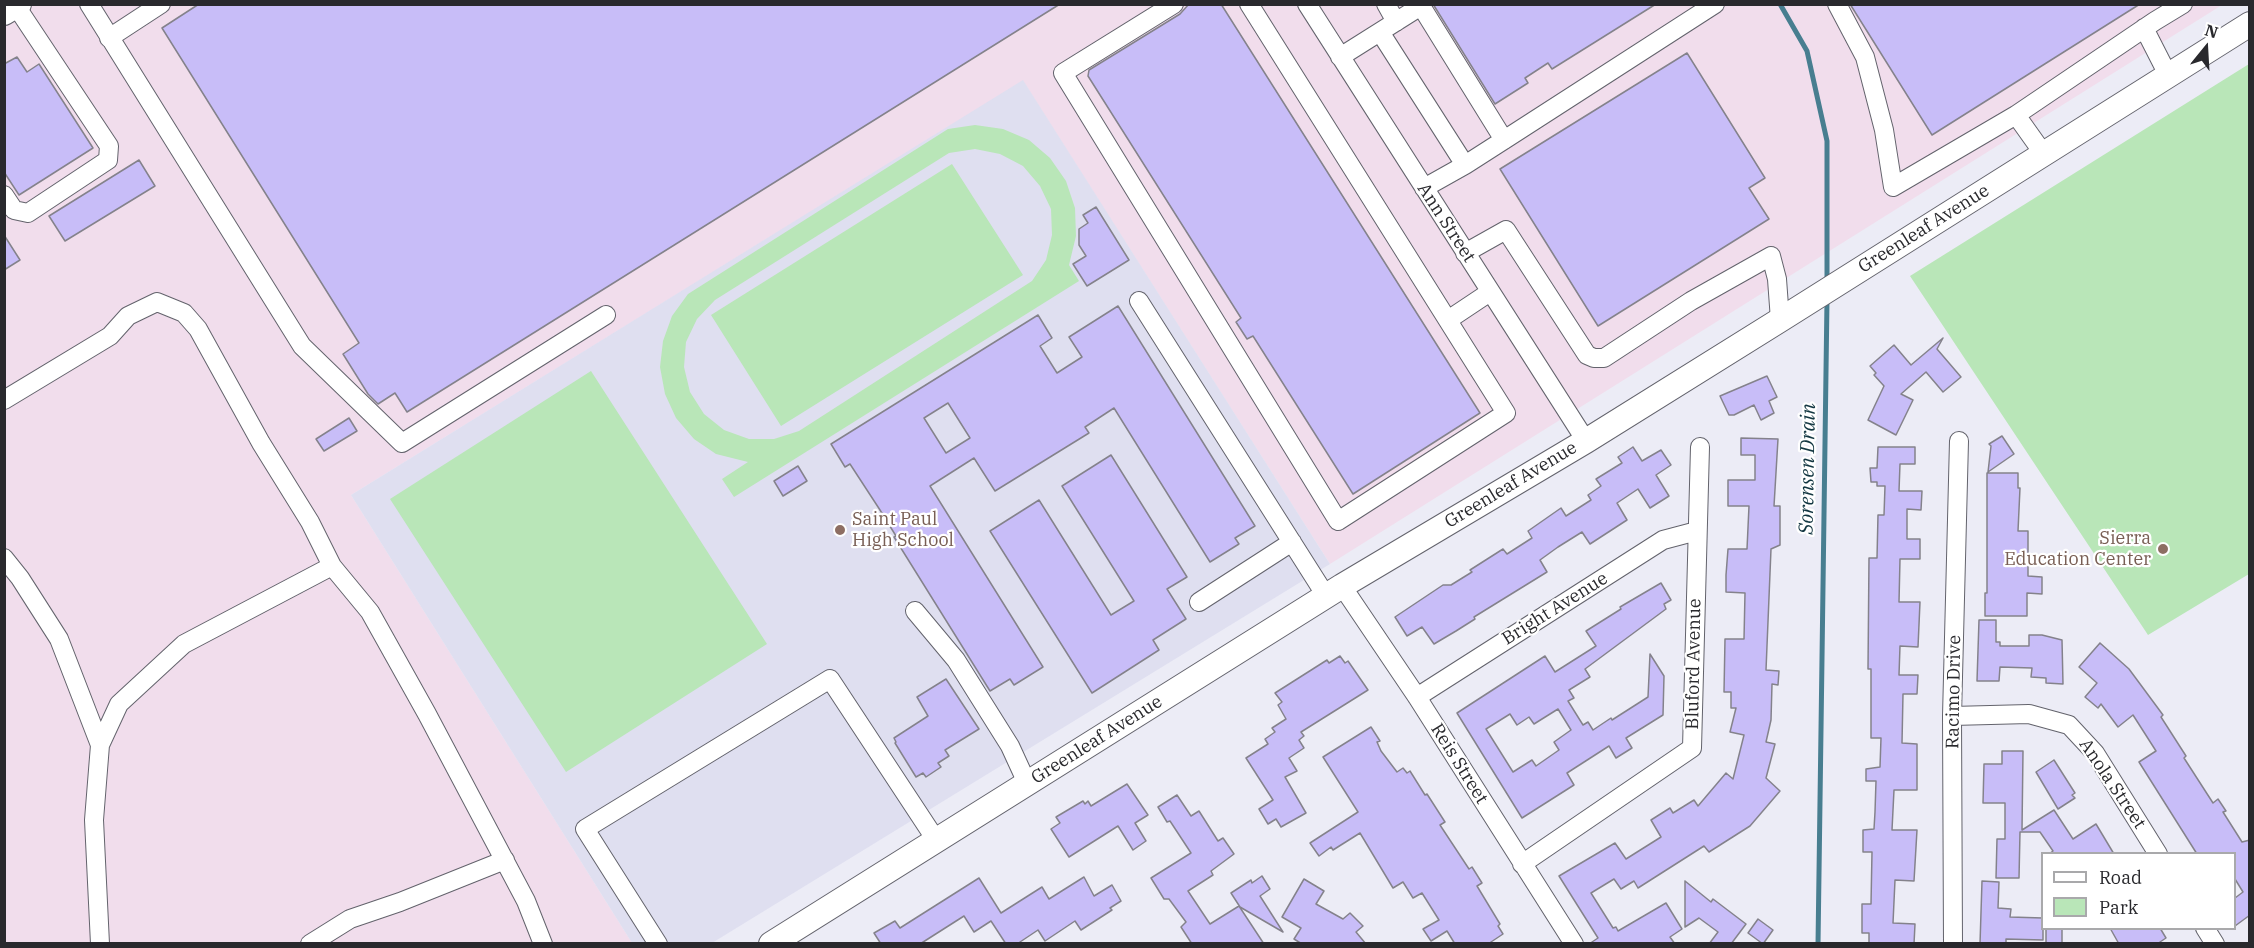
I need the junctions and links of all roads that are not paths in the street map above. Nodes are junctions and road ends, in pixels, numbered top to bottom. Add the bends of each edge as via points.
1 (89, 4) edge
2 (161, 4) edge
3 (1174, 4) edge
4 (1249, 4) edge
5 (1306, 4) edge
6 (1386, 4) edge
7 (1715, 4) edge
8 (1837, 4) edge
9 (2183, 4) edge
10 (13, 8) edge
11 (1396, 22) junction
12 (2250, 24) edge
13 (2144, 28) junction
14 (1380, 33) junction
15 (109, 38) junction
16 (1340, 57) junction
17 (2168, 75) junction
18 (2016, 115) junction
19 (1504, 140) junction
20 (2043, 153) junction
21 (1465, 165) junction
22 (1424, 188) junction
23 (4, 195) edge
24 (1466, 253) junction
25 (1490, 292) junction
26 (1139, 301) dead end
27 (606, 315) dead end
28 (1785, 316) junction
29 (1448, 320) junction
30 (4, 400) edge
31 (1586, 441) junction
32 (1959, 441) dead end
33 (1700, 447) dead end
34 (1696, 531) junction
35 (1292, 542) junction
36 (4, 558) edge
37 (332, 566) junction
38 (1334, 591) junction
39 (1199, 603) dead end
40 (915, 611) dead end
41 (1418, 697) junction
42 (1952, 716) junction
43 (100, 745) junction
44 (1027, 783) junction
45 (936, 840) junction
46 (2157, 852) edge
47 (504, 860) junction
48 (1522, 864) junction
49 (2206, 930) edge
50 (100, 944) edge
51 (310, 944) edge
52 (323, 944) edge
53 (333, 944) edge
54 (543, 944) edge
55 (658, 944) edge
56 (771, 944) edge
57 (1574, 944) edge
58 (1953, 944) edge
59 (2215, 944) edge

1 - 15 street
2 - 15 street
3 - 29 street via 1063,73 1338,520 1506,413
4 - 29 street
5 - 16 street, Ann Street
6 - 11 street
7 - 19 street
8 - 18 street via 1865,57 1884,130 1893,187
9 - 13 street
10 - 23 street via 109,146 108,160 28,213 14,210
11 - 14 street
11 - 19 street via 1421,6
12 - 17 main road, Greenleaf Avenue
13 - 17 street
13 - 18 street
14 - 16 street
14 - 21 street
15 - 27 street via 302,346 402,443
16 - 22 street, Ann Street
17 - 20 main road, Greenleaf Avenue
18 - 20 street
19 - 21 street
20 - 28 main road, Greenleaf Avenue
21 - 22 street
22 - 24 street, Ann Street
24 - 25 street, Ann Street
24 - 28 street via 1506,230 1587,355 1594,358 1604,358 1691,301 1771,256
25 - 29 street
25 - 31 street, Ann Street
26 - 35 street, Reis Street
28 - 31 main road, Greenleaf Avenue
30 - 37 street via 110,336 128,316 157,302 184,313 198,329
31 - 38 main road, Greenleaf Avenue
32 - 42 street, Racimo Drive
33 - 34 street, Bluford Avenue
34 - 41 street, Bright Avenue via 1664,540
34 - 48 street, Bluford Avenue via 1692,748
35 - 38 street, Reis Street
35 - 39 street
36 - 43 street via 59,639
37 - 43 street via 184,644 120,704
37 - 47 street via 370,612
38 - 41 street, Reis Street
38 - 44 main road, Greenleaf Avenue
40 - 44 street via 956,660 1010,746
41 - 48 street, Reis Street
42 - 46 street, Anola Street via 2029,714 2069,724 2095,753
42 - 58 street, Racimo Drive
43 - 50 street via 94,820
44 - 45 main road, Greenleaf Avenue
45 - 55 street via 830,679 585,830
45 - 56 main road, Greenleaf Avenue
47 - 51 street via 350,919
47 - 54 street
48 - 57 street, Reis Street
49 - 59 street
52 - 53 street

